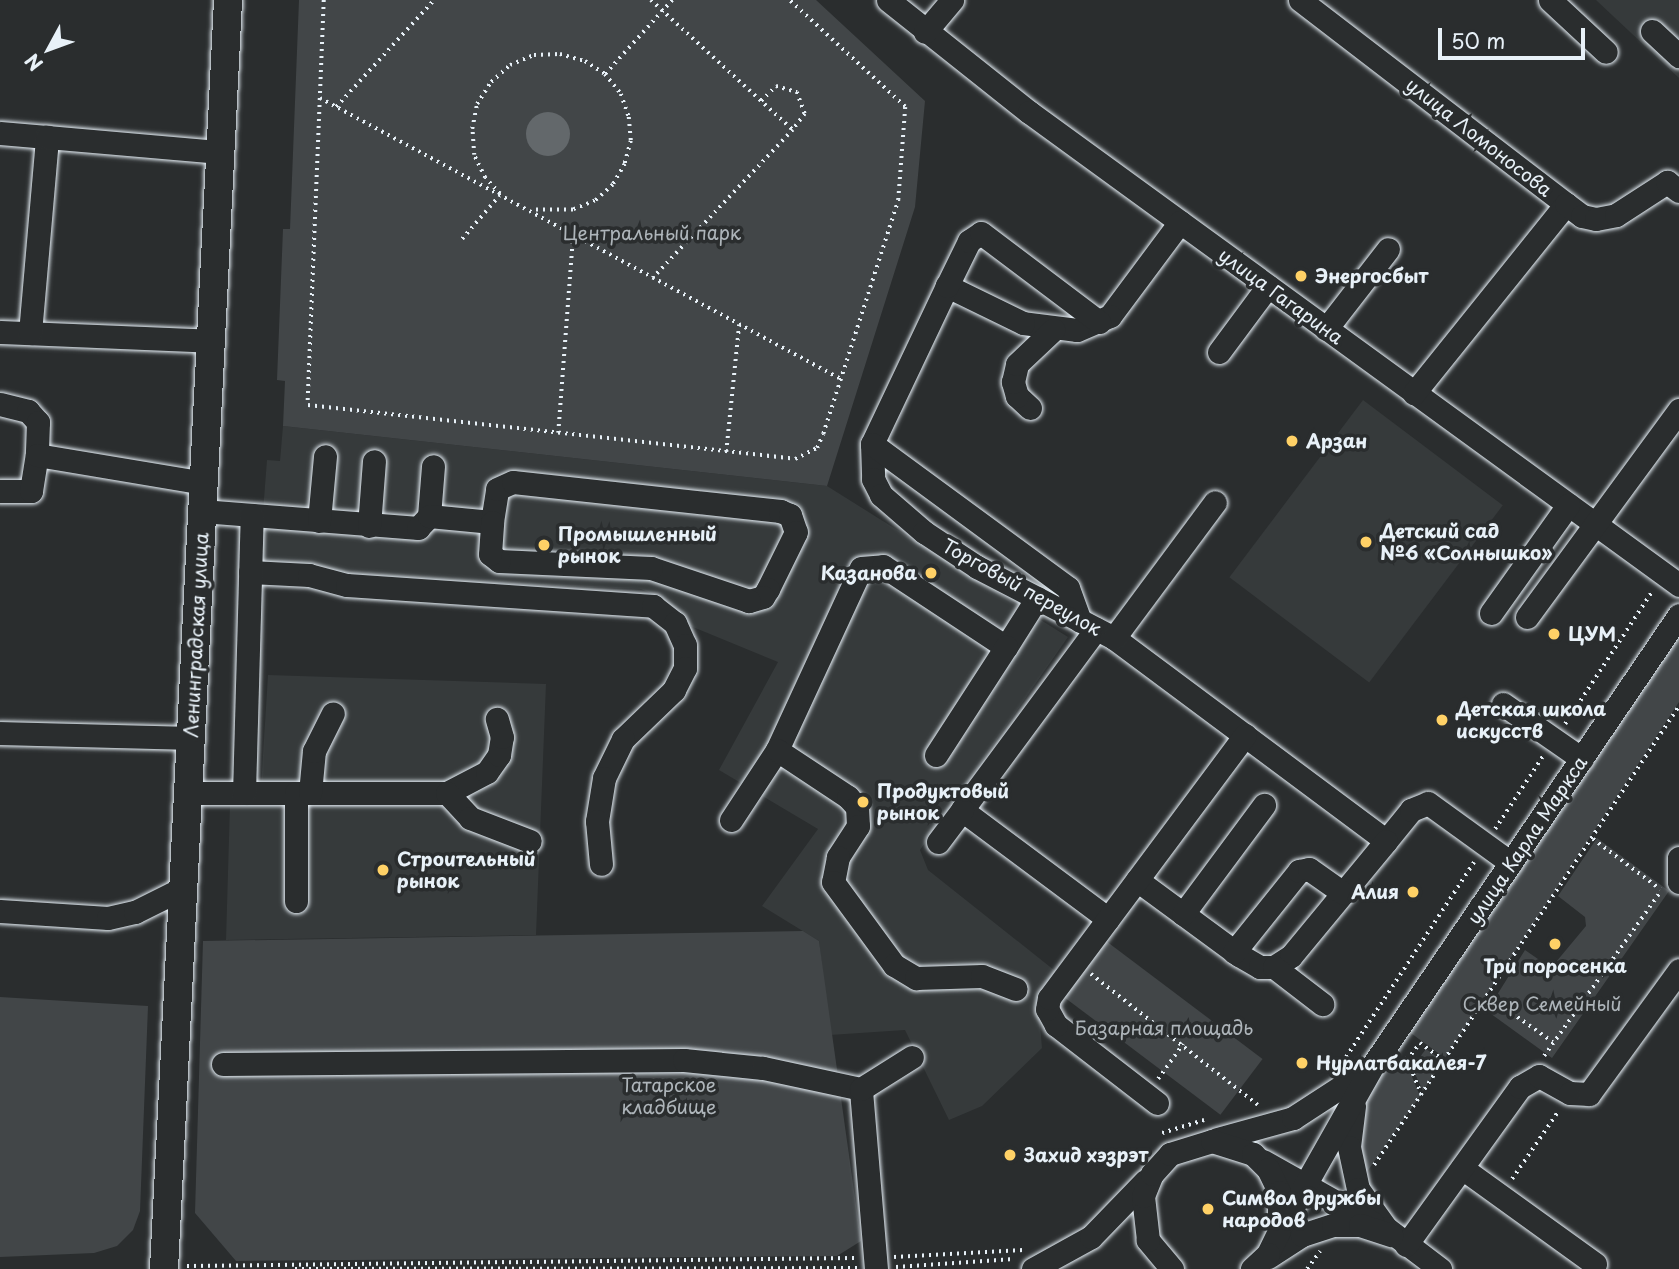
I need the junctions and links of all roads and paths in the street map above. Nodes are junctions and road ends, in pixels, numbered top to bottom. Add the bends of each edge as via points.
1 (228, 0) edge
2 (324, 0) edge
3 (434, 0) edge
4 (651, 0) edge
5 (672, 0) edge
6 (789, 0) edge
7 (888, 0) edge
8 (951, 0) edge
9 (1300, 0) edge
10 (1550, 0) edge
11 (662, 10) junction
12 (1652, 31) dead end
13 (925, 32) junction
14 (1606, 52) dead end
15 (1679, 56) edge
16 (605, 74) junction
17 (320, 98) junction
18 (761, 101) junction
19 (336, 107) junction
20 (793, 130) junction
21 (0, 133) edge
22 (47, 137) junction
23 (220, 152) junction
24 (1679, 191) edge
25 (501, 196) junction
26 (1566, 204) junction
27 (526, 209) junction
28 (1180, 222) junction
29 (573, 235) junction
30 (462, 239) dead end
31 (1388, 249) dead end
32 (653, 278) junction
33 (947, 286) junction
34 (1268, 286) junction
35 (1099, 322) junction
36 (739, 324) junction
37 (1326, 328) junction
38 (1053, 330) junction
39 (0, 332) edge
40 (30, 333) junction
41 (211, 341) junction
42 (1219, 352) dead end
43 (841, 379) junction
44 (1414, 393) junction
45 (0, 404) edge
46 (1030, 408) dead end
47 (1679, 410) edge
48 (558, 433) junction
49 (872, 444) junction
50 (726, 452) junction
51 (37, 455) junction
52 (324, 456) dead end
53 (374, 461) dead end
54 (433, 466) dead end
55 (204, 483) junction
56 (0, 491) edge
57 (1215, 502) dead end
58 (1568, 505) junction
59 (202, 511) junction
60 (252, 515) junction
61 (429, 516) junction
62 (319, 521) junction
63 (492, 522) junction
64 (1594, 524) junction
65 (369, 526) junction
66 (250, 572) junction
67 (1671, 580) edge
68 (1037, 598) junction
69 (1491, 613) dead end
70 (1679, 615) edge
71 (1527, 617) dead end
72 (1097, 629) junction
73 (1006, 647) junction
74 (1503, 704) dead end
75 (1679, 706) edge
76 (333, 713) dead end
77 (497, 719) dead end
78 (0, 733) edge
79 (1245, 736) junction
80 (191, 738) junction
81 (1554, 739) junction
82 (777, 750) junction
83 (936, 755) dead end
84 (1582, 759) junction
85 (188, 793) junction
86 (244, 793) junction
87 (303, 793) junction
88 (447, 793) junction
89 (1264, 805) dead end
90 (962, 810) junction
91 (731, 820) dead end
92 (1592, 839) junction
93 (530, 841) dead end
94 (1386, 841) junction
95 (938, 842) dead end
96 (1486, 844) junction
97 (1511, 863) junction
98 (601, 864) dead end
99 (1674, 876) edge
100 (1137, 880) junction
101 (181, 889) junction
102 (1343, 892) junction
103 (296, 901) dead end
104 (0, 911) edge
105 (1183, 914) junction
106 (1108, 919) junction
107 (1234, 953) junction
108 (1075, 963) junction
109 (1274, 967) junction
110 (1679, 970) edge
111 (1016, 989) dead end
112 (1489, 997) junction
113 (1322, 1004) dead end
114 (1553, 1042) junction
115 (1183, 1044) junction
116 (912, 1057) dead end
117 (1408, 1060) dead end
118 (1342, 1062) dead end
119 (223, 1064) dead end
120 (1373, 1065) junction
121 (1530, 1079) junction
122 (861, 1089) junction
123 (1358, 1091) junction
124 (1570, 1093) junction
125 (1422, 1095) junction
126 (1152, 1099) joint
127 (1268, 1113) dead end
128 (1212, 1129) junction
129 (1152, 1140) dead end
130 (1160, 1143) dead end
131 (1259, 1159) junction
132 (1462, 1168) junction
133 (1152, 1174) junction
134 (1306, 1182) junction
135 (1358, 1189) junction
136 (1500, 1196) junction
137 (1336, 1224) junction
138 (1279, 1231) junction
139 (1144, 1232) junction
140 (1400, 1241) junction
141 (1010, 1253) junction
142 (1031, 1258) edge
143 (1010, 1261) junction
144 (1595, 1264) dead end
145 (876, 1265) edge
146 (164, 1267) edge
147 (295, 1269) edge
148 (1010, 1269) edge
149 (1158, 1269) edge
150 (1172, 1269) edge
151 (1252, 1269) edge
152 (1307, 1269) edge
153 (1440, 1269) edge

1 - 23 main road, Ленинградская улица
2 - 17 path
3 - 19 path
4 - 11 path
5 - 11 path
6 - 43 path via 905,107 898,200
7 - 13 street, улица Гагарина
8 - 13 street
9 - 26 street, улица Ломоносова
10 - 14 street
11 - 16 path
11 - 18 path
12 - 15 street
13 - 28 street, улица Гагарина
16 - 25 path via 572,57 534,55 510,65 491,82 477,104 472,129 474,155
16 - 27 path via 621,94 631,141 613,185 595,201 573,210 549,213
17 - 19 path
17 - 48 path via 308,405
18 - 20 path
18 - 20 path via 776,86 797,92 805,114
19 - 25 path
20 - 32 path
21 - 22 street
22 - 23 street
22 - 40 street
23 - 41 main road, Ленинградская улица
24 - 26 street via 1667,182 1616,215 1596,219 1582,216
25 - 27 path
25 - 30 path
26 - 44 street, улица Ломоносова
27 - 29 path
28 - 34 street, улица Гагарина
28 - 35 street via 1110,316
29 - 32 path
29 - 48 path
31 - 37 street
32 - 36 path
33 - 35 street, Торговый переулок via 969,241 981,233
33 - 38 street via 995,312
33 - 49 street, Торговый переулок
34 - 37 street, улица Гагарина
34 - 42 street
35 - 38 street via 1077,330
36 - 43 path
36 - 50 path
37 - 44 street, улица Гагарина
38 - 46 street via 1017,363 1013,382 1017,396
39 - 40 street
40 - 41 street
41 - 55 main road, Ленинградская улица
43 - 50 path via 824,434 808,456 795,460
44 - 58 street, улица Гагарина
45 - 51 street via 28,411 38,422
47 - 64 street
48 - 50 path
49 - 68 street, Торговый переулок via 873,479 893,508 977,567
49 - 72 street via 1068,588
51 - 55 street
51 - 56 street via 31,491
52 - 62 street
53 - 65 street
54 - 61 street
55 - 59 main road, Ленинградская улица
57 - 72 street
58 - 64 street, улица Гагарина
58 - 69 street
59 - 60 street
59 - 80 main road, Ленинградская улица
60 - 62 street
60 - 66 street
61 - 63 street
61 - 65 street via 418,528
62 - 65 street
63 - 63 street via 490,554 499,561 652,568 748,601 763,597 796,532 790,515 780,511 513,482 497,489
64 - 67 street, улица Гагарина
64 - 71 street
66 - 86 street
66 - 98 street via 309,575 347,585 653,606 675,622 685,645 685,668 674,690 624,739 604,778 597,821
67 - 81 path
68 - 72 street, Торговый переулок
68 - 73 street
70 - 84 street, улица Карла Маркса
72 - 79 street, Торговый переулок
72 - 90 street
73 - 82 street via 883,566 861,568
73 - 83 street
74 - 81 street
75 - 92 path
76 - 87 street via 314,751
77 - 88 street via 502,737 499,755 487,772
78 - 80 street
79 - 94 street, Торговый переулок
79 - 100 street
80 - 85 main road, Ленинградская улица
81 - 84 street
81 - 96 path
82 - 91 street
82 - 111 street via 857,807 858,826 838,857 833,882 894,965 916,978 982,976
84 - 97 street, улица Карла Маркса
85 - 86 street
85 - 101 main road, Ленинградская улица
86 - 87 street
87 - 88 street
87 - 103 street
88 - 93 street via 470,818
89 - 105 street
90 - 95 street
90 - 106 street
92 - 99 path
92 - 112 path
94 - 96 street via 1411,810 1428,803
94 - 102 street
96 - 97 street
96 - 118 path
97 - 120 street, улица Карла Маркса
99 - 114 path
100 - 105 street
100 - 106 street
101 - 104 street via 135,912 108,918 80,920
101 - 146 main road, Ленинградская улица
102 - 107 street via 1309,869 1299,871
102 - 109 street via 1291,956
105 - 107 street
106 - 108 street
107 - 109 street via 1260,967
108 - 115 path
108 - 126 street via 1049,998 1050,1017
109 - 113 street
110 - 124 street via 1589,1094
112 - 114 path
112 - 125 path
114 - 121 path
115 - 126 path
115 - 127 path
116 - 122 street
117 - 125 path
119 - 122 street via 684,1060 763,1068
120 - 123 street, улица Карла Маркса
120 - 128 street, улица Карла Маркса via 1293,1118
121 - 124 street via 1548,1078
121 - 132 street
122 - 145 street
123 - 134 street, улица Карла Маркса
123 - 135 street via 1349,1147
124 - 136 path
125 - 135 path
128 - 129 path via 1184,1123
128 - 130 path
128 - 131 street
128 - 133 street, улица Карла Маркса via 1178,1149
131 - 134 street
131 - 138 street via 1279,1192
132 - 136 street
132 - 140 street
133 - 139 street via 1143,1196
133 - 142 street, улица Карла Маркса via 1091,1237
134 - 138 street, улица Карла Маркса
134 - 140 street
135 - 140 street
136 - 144 street
137 - 140 street via 1370,1227
137 - 151 street via 1302,1234
137 - 152 path
138 - 151 street, улица Карла Маркса via 1268,1254
139 - 149 street
139 - 150 street via 1157,1256
140 - 153 street
141 - 142 path
141 - 143 path
141 - 145 path
142 - 143 path
143 - 145 path
143 - 148 path
145 - 146 path
145 - 147 path

